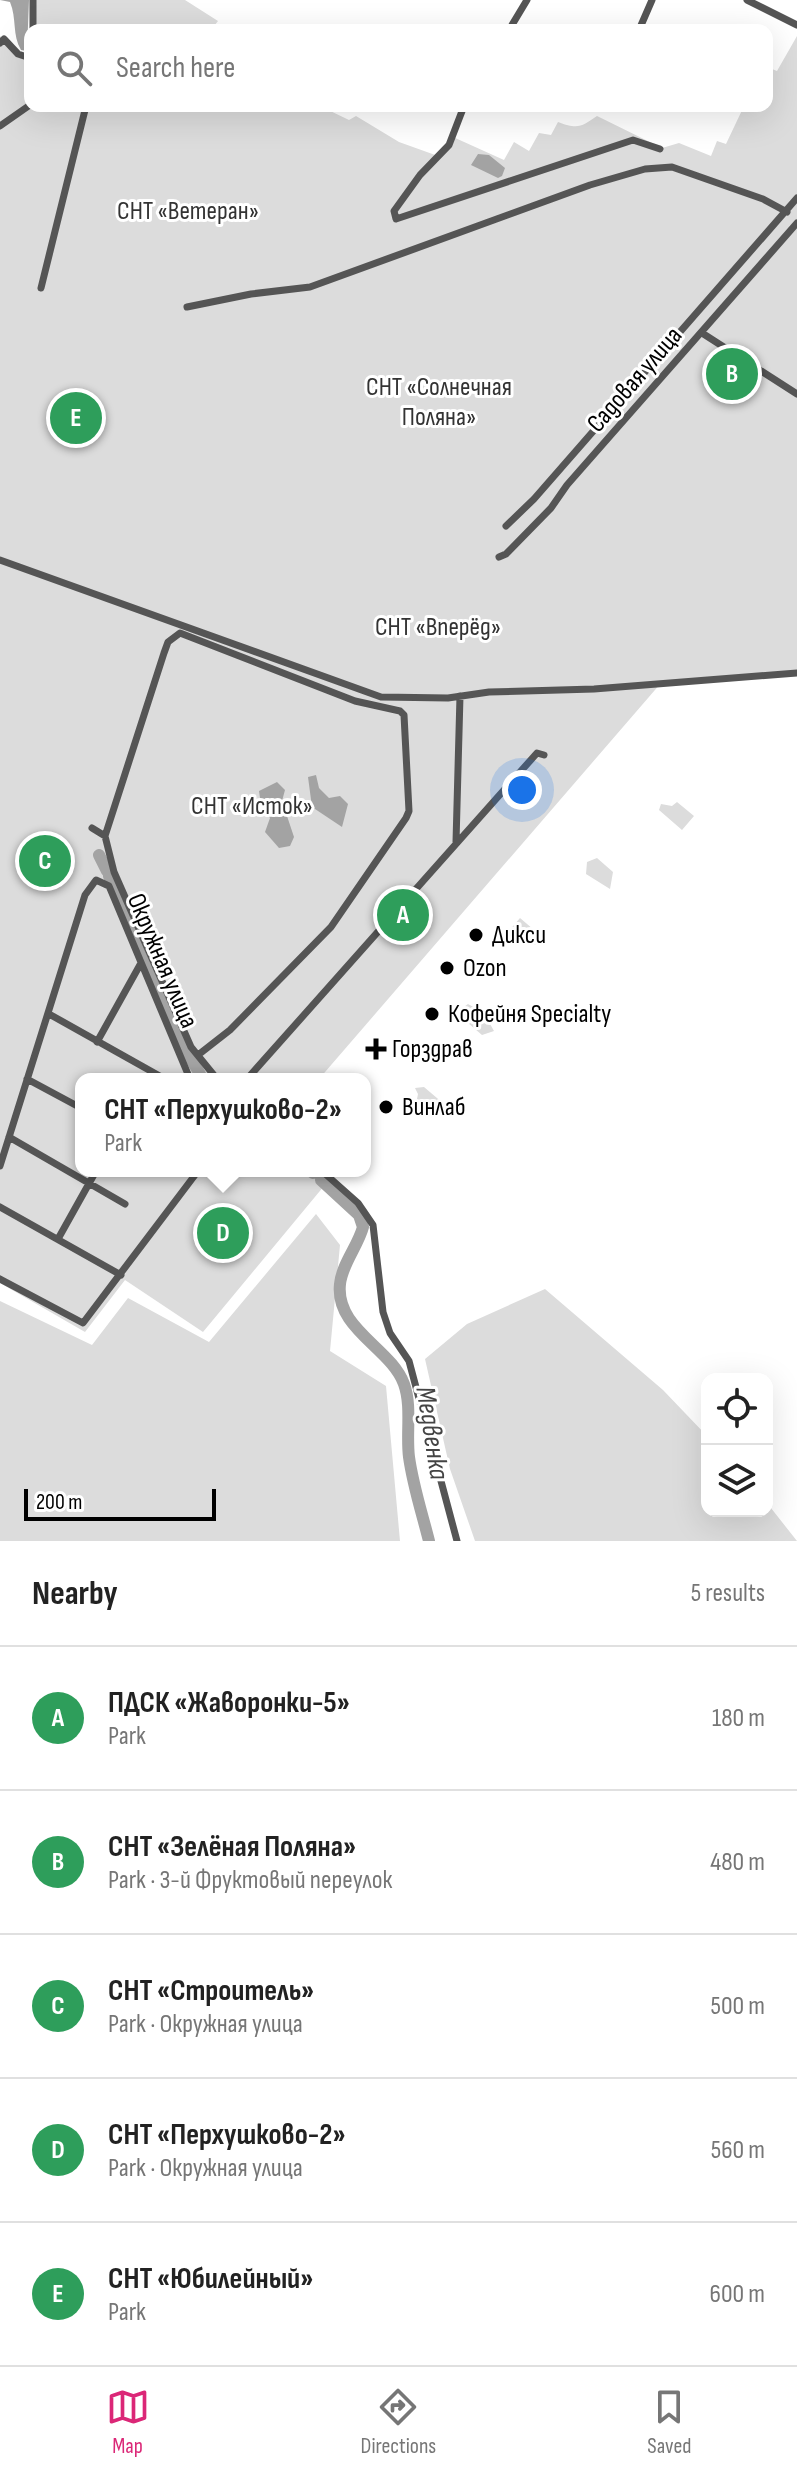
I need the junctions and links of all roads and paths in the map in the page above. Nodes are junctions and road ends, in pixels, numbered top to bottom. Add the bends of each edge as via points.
1 (33, 0) edge
2 (527, 0) edge
3 (652, 0) edge
4 (747, 0) edge
5 (33, 24) edge
6 (513, 24) edge
7 (642, 24) edge
8 (797, 25) edge
9 (0, 43) edge
10 (24, 56) edge
11 (24, 109) edge
12 (85, 112) edge
13 (462, 112) edge
14 (0, 126) edge
15 (660, 149) dead end
16 (797, 198) edge
17 (787, 212) junction
18 (797, 223) edge
19 (41, 288) dead end
20 (187, 307) dead end
21 (702, 333) junction
22 (797, 394) edge
23 (506, 526) dead end
24 (499, 557) dead end
25 (0, 560) edge
26 (797, 673) edge
27 (460, 696) junction
28 (544, 755) dead end
29 (92, 828) dead end
30 (105, 836) junction
31 (456, 843) junction
32 (141, 963) junction
33 (49, 1014) junction
34 (97, 1042) junction
35 (198, 1055) junction
36 (145, 1073) edge
37 (187, 1073) edge
38 (208, 1073) edge
39 (252, 1073) edge
40 (27, 1079) junction
41 (75, 1105) edge
42 (9, 1137) junction
43 (0, 1166) edge
44 (75, 1176) edge
45 (77, 1177) edge
46 (93, 1177) edge
47 (193, 1177) edge
48 (329, 1177) edge
49 (89, 1184) junction
50 (125, 1204) dead end
51 (0, 1207) edge
52 (58, 1239) junction
53 (121, 1275) junction
54 (0, 1279) edge
55 (457, 1541) edge

1 - 5 street
2 - 6 street
3 - 7 street
4 - 8 street
9 - 10 street via 4,39
11 - 14 street
12 - 19 street
13 - 15 street via 449,145 394,211 396,219 633,140
16 - 17 street
17 - 20 street via 672,167 645,169 310,287
17 - 23 street
18 - 21 street, Садовая улица
21 - 22 street
21 - 24 street, Садовая улица via 551,508
25 - 27 street via 368,695 409,700
26 - 27 street
27 - 31 street
28 - 31 street via 537,753
29 - 30 street
30 - 35 street via 114,872
30 - 35 street via 168,642 180,633 404,715 406,818 331,927 230,1030
31 - 39 street
32 - 33 street, Окружная улица via 109,886 96,880 85,895
32 - 34 street
32 - 37 street, Окружная улица
33 - 34 street
33 - 40 street, Окружная улица
34 - 36 street
35 - 38 street
40 - 41 street
40 - 42 street, Окружная улица
42 - 43 street, Окружная улица
42 - 44 street
45 - 49 street
46 - 49 street
47 - 53 street
48 - 55 street via 373,1225 383,1312 409,1361
49 - 50 street
49 - 52 street
51 - 52 street
52 - 53 street
53 - 54 street via 87,1320 78,1323

